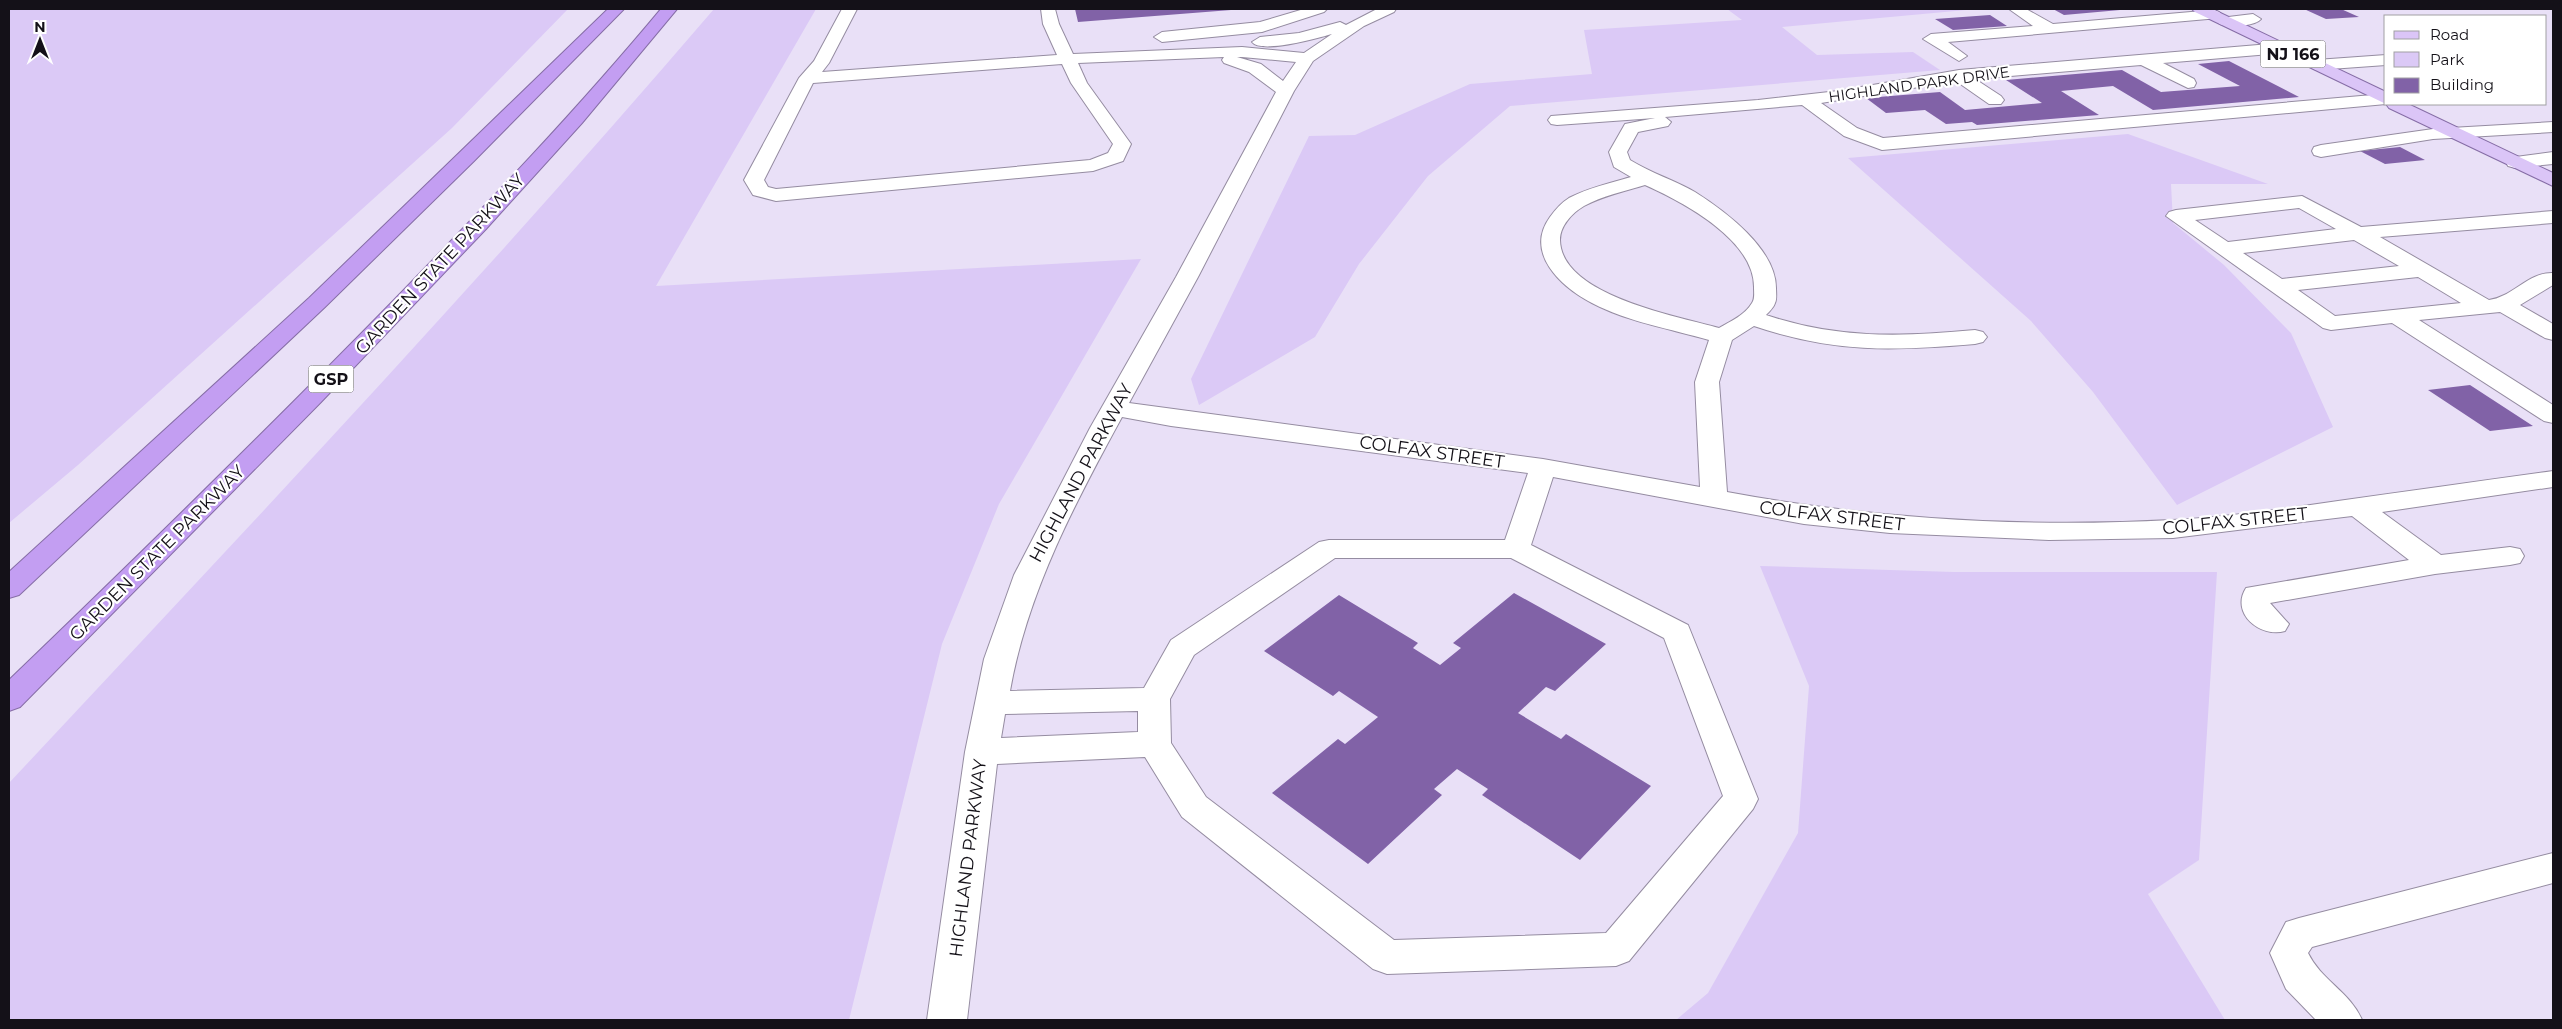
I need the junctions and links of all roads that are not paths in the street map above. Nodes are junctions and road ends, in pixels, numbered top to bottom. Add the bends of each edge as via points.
1 (597, 9) edge
2 (616, 9) edge
3 (669, 9) edge
4 (677, 9) edge
5 (849, 9) edge
6 (1048, 9) edge
7 (1319, 9) edge
8 (1389, 9) edge
9 (2016, 9) edge
10 (2213, 15) edge
11 (2253, 19) dead end
12 (1359, 23) junction
13 (2050, 29) junction
14 (1143, 38) dead end
15 (1113, 41) dead end
16 (579, 44) junction
17 (640, 45) junction
18 (2282, 48) junction
19 (1064, 52) junction
20 (1191, 52) junction
21 (1959, 56) dead end
22 (1307, 58) junction
23 (2145, 60) junction
24 (2384, 60) edge
25 (2316, 65) junction
26 (1959, 75) junction
27 (807, 78) junction
28 (2188, 83) dead end
29 (1285, 90) junction
30 (2384, 99) edge
31 (1806, 100) junction
32 (1995, 100) dead end
33 (2384, 101) edge
34 (1758, 105) junction
35 (2396, 105) edge
36 (1557, 120) dead end
37 (2553, 127) edge
38 (2456, 133) junction
39 (2321, 151) dead end
40 (2553, 158) edge
41 (2515, 162) junction
42 (1646, 178) junction
43 (2553, 180) edge
44 (2553, 217) edge
45 (2358, 233) junction
46 (2223, 249) junction
47 (2421, 270) junction
48 (2553, 279) edge
49 (2277, 286) junction
50 (2494, 306) junction
51 (2396, 316) junction
52 (1752, 318) junction
53 (2553, 332) edge
54 (1722, 336) junction
55 (1975, 337) dead end
56 (1114, 408) junction
57 (2553, 416) edge
58 (1543, 467) junction
59 (2553, 479) edge
60 (1714, 500) junction
61 (2358, 507) junction
62 (1516, 549) junction
63 (2510, 556) dead end
64 (2435, 566) junction
65 (9, 588) edge
66 (2274, 624) dead end
67 (9, 699) edge
68 (1154, 699) junction
69 (992, 702) junction
70 (1154, 744) junction
71 (982, 752) junction
72 (2553, 868) edge
73 (947, 1020) edge
74 (2342, 1020) edge

1 - 16 highway
2 - 16 highway
3 - 17 highway, GARDEN STATE PARKWAY / GSP
4 - 17 highway
5 - 27 street via 821,63
6 - 19 street
7 - 14 street via 1262,27
8 - 12 street, HIGHLAND PARKWAY
9 - 13 street
10 - 11 street
10 - 13 street
10 - 18 main road, NJ 166
12 - 20 street via 1300,38
12 - 22 street, HIGHLAND PARKWAY
13 - 21 street via 1931,39
15 - 19 street
16 - 65 highway via 502,125 366,258
17 - 67 highway, GARDEN STATE PARKWAY / GSP via 495,208 278,434
18 - 23 street, HIGHLAND PARK DRIVE
18 - 25 main road, NJ 166
19 - 20 street
19 - 27 street
19 - 27 street via 1079,83 1122,144 1116,157 1093,165 776,195 760,191 754,180
20 - 22 street via 1242,52
20 - 29 street via 1255,68
22 - 29 street, HIGHLAND PARKWAY
23 - 26 street, HIGHLAND PARK DRIVE
23 - 28 street
24 - 25 street
25 - 30 main road, NJ 166
26 - 31 street, HIGHLAND PARK DRIVE
26 - 32 street
29 - 56 street, HIGHLAND PARKWAY
31 - 33 street via 1850,133 1882,144
31 - 34 street, HIGHLAND PARK DRIVE
34 - 36 street, HIGHLAND PARK DRIVE
34 - 42 street via 1631,128 1618,152 1621,163
35 - 38 main road, NJ 166
37 - 38 street
38 - 39 street
38 - 41 main road, NJ 166
40 - 41 street
41 - 43 main road, NJ 166
42 - 52 street via 1687,196 1720,220 1759,261 1765,283 1765,302
42 - 54 street via 1576,203 1563,214 1552,227 1550,242 1558,264 1581,287 1607,302
44 - 45 street
45 - 46 street
45 - 46 street via 2302,202 2176,216
45 - 47 street
46 - 49 street
47 - 49 street
47 - 50 street
48 - 50 street via 2546,279
49 - 51 street via 2331,323
50 - 51 street
50 - 53 street
51 - 57 street
52 - 54 street
52 - 55 street via 1789,331 1842,340 1901,343
54 - 60 street via 1706,382
56 - 58 street, COLFAX STREET
56 - 69 street, HIGHLAND PARKWAY via 1028,575 1000,659
58 - 60 street, COLFAX STREET
58 - 62 street
59 - 61 street, COLFAX STREET
60 - 61 street, COLFAX STREET via 1804,515 1890,524 2049,531 2173,529
61 - 64 street
62 - 68 street via 1329,549 1182,648
62 - 70 street via 1677,632 1741,799 1616,949 1387,957 1194,807
63 - 64 street
64 - 66 street via 2256,595 2255,608
68 - 69 street
68 - 70 street
69 - 71 street, HIGHLAND PARKWAY
70 - 71 street
71 - 73 street, HIGHLAND PARKWAY
72 - 74 street via 2299,934 2289,953 2300,977

